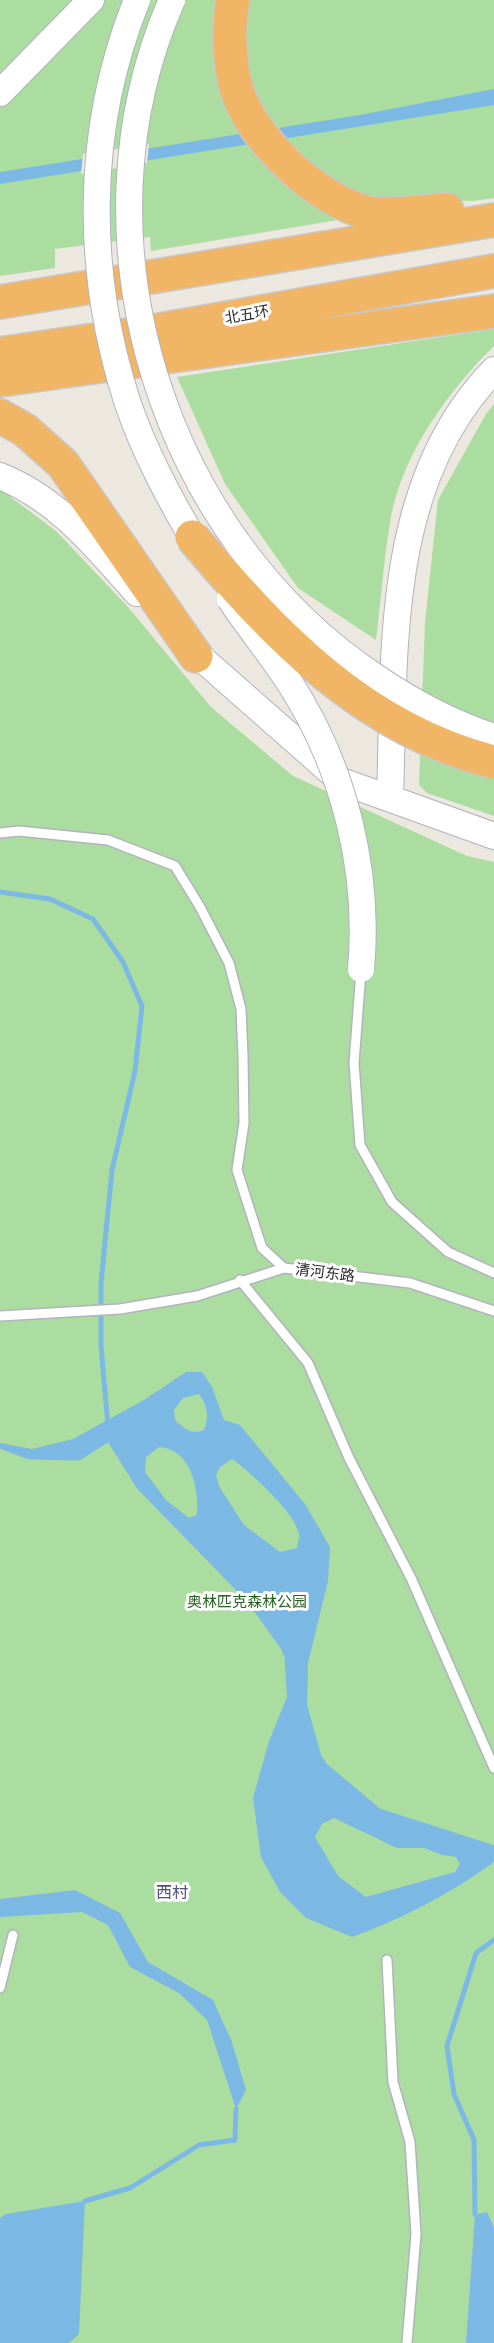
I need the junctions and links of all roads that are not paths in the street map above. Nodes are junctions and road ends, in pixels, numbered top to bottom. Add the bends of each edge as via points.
1 (91, 0) edge
2 (137, 0) edge
3 (172, 0) edge
4 (233, 0) edge
5 (0, 93) edge
6 (494, 208) edge
7 (494, 220) edge
8 (494, 271) edge
9 (0, 302) edge
10 (494, 311) edge
11 (0, 354) edge
12 (494, 370) edge
13 (0, 380) edge
14 (0, 416) edge
15 (0, 476) edge
16 (192, 537) junction
17 (196, 656) junction
18 (494, 737) edge
19 (494, 762) edge
20 (390, 798) junction
21 (0, 833) edge
22 (494, 836) edge
23 (361, 969) joint
24 (284, 1268) junction
25 (494, 1274) edge
26 (240, 1280) junction
27 (494, 1311) edge
28 (0, 1316) edge
29 (494, 1768) edge
30 (13, 1935) dead end
31 (387, 1960) dead end
32 (0, 1988) edge
33 (407, 2343) edge

1 - 5 main road
2 - 16 main road, bridge via 122,39 100,138 94,219 108,330 128,403 170,499
3 - 18 main road, bridge via 147,66 138,106 130,204 131,254 141,321 176,436 216,513 245,555 308,625 356,664 420,706
4 - 6 highway via 229,20 236,87 253,123 315,189 369,213
7 - 9 highway
8 - 11 highway, 北五环 via 144,333
10 - 13 highway
12 - 20 main road via 465,402 446,433 431,462 413,519 395,646
14 - 17 highway via 26,430 63,464
15 - 17 main road via 27,487 62,511
16 - 19 highway, bridge via 286,641 356,699 416,733
16 - 23 main road, bridge via 232,603 291,685 325,752 348,816 358,866 363,916
17 - 20 main road via 341,781
20 - 22 main road
21 - 24 lane via 19,831 108,840 175,866 200,906 232,975 241,1009 243,1056 244,1123 237,1170 262,1248
23 - 25 lane via 354,1063 360,1145 392,1202 448,1252
24 - 26 lane, 清河东路
24 - 27 lane, 清河东路 via 410,1283
26 - 28 lane, 清河东路 via 197,1296 120,1309
26 - 29 lane via 308,1363 349,1458 411,1578
30 - 32 lane
31 - 33 lane via 393,2082 410,2142 416,2234

